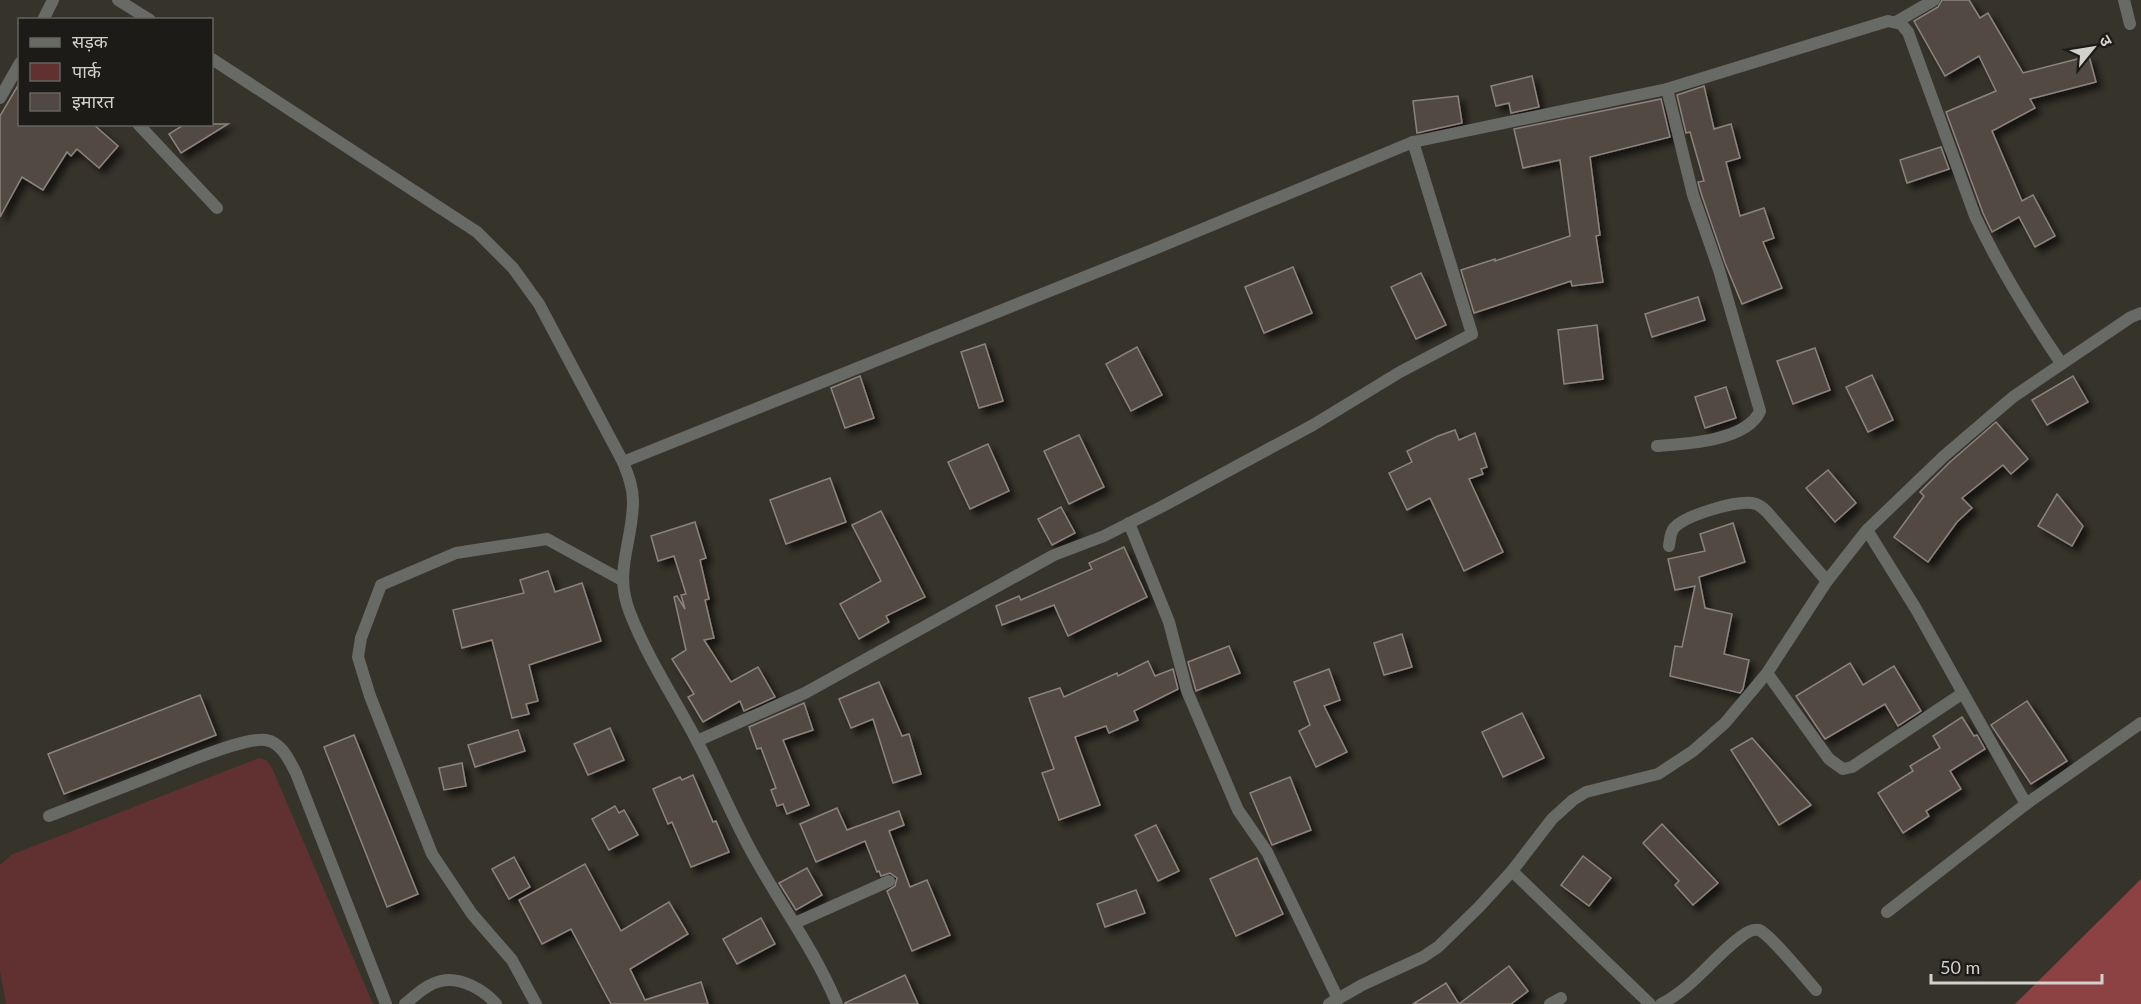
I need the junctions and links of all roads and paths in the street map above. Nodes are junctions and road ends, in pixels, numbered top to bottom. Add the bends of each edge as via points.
1 (53, 0) edge
2 (118, 0) edge
3 (1934, 0) edge
4 (2124, 0) edge
5 (44, 18) edge
6 (147, 18) edge
7 (1896, 22) junction
8 (2130, 24) dead end
9 (213, 60) edge
10 (18, 66) edge
11 (1667, 89) junction
12 (0, 98) edge
13 (140, 126) edge
14 (1413, 142) junction
15 (217, 208) dead end
16 (2141, 313) edge
17 (2061, 363) junction
18 (1657, 446) dead end
19 (623, 462) junction
20 (1129, 523) junction
21 (1868, 530) junction
22 (1669, 546) dead end
23 (622, 580) junction
24 (1827, 581) junction
25 (1767, 673) junction
26 (1963, 693) junction
27 (2141, 723) edge
28 (697, 741) junction
29 (2026, 804) junction
30 (49, 816) dead end
31 (1512, 871) junction
32 (889, 881) dead end
33 (1887, 912) dead end
34 (795, 923) junction
35 (1816, 990) dead end
36 (1334, 1001) edge
37 (386, 1004) edge
38 (405, 1004) edge
39 (496, 1004) edge
40 (536, 1004) edge
41 (837, 1004) edge
42 (1650, 1004) edge
43 (1661, 1004) edge

1 - 5 street
2 - 6 street
3 - 7 street
4 - 8 street
7 - 11 street via 1888,21
7 - 17 street via 1908,32 1989,245 2033,323
9 - 19 street via 477,232 513,268 539,304
10 - 12 street
11 - 14 street
11 - 18 street via 1693,195 1760,411 1757,419 1738,432
13 - 15 street
14 - 19 street
14 - 20 street via 1472,334 1400,372 1313,426
16 - 17 street
17 - 21 street via 2013,397 1944,456
19 - 23 street via 633,500
20 - 28 street via 1054,555 805,693
20 - 36 street via 1169,622 1187,690 1238,810 1267,852
21 - 24 street
21 - 26 street
22 - 24 street via 1673,529 1680,523 1730,505 1751,503 1768,513
23 - 28 street via 629,612
23 - 40 street via 547,539 456,553 381,585 361,638 358,657 370,696 432,854 472,914 512,960
24 - 25 street
25 - 26 street via 1829,759 1843,768 1852,767
25 - 31 street via 1725,723 1671,767 1647,778 1586,792 1573,800 1552,819
26 - 29 street
27 - 29 street
28 - 34 street via 758,863
29 - 33 street
30 - 37 street via 219,750 269,740 287,755 296,773
31 - 36 street via 1438,947
31 - 42 street
32 - 34 street
34 - 41 street
35 - 43 street via 1770,940 1760,931 1752,930
38 - 39 street via 424,988 442,981 466,984

